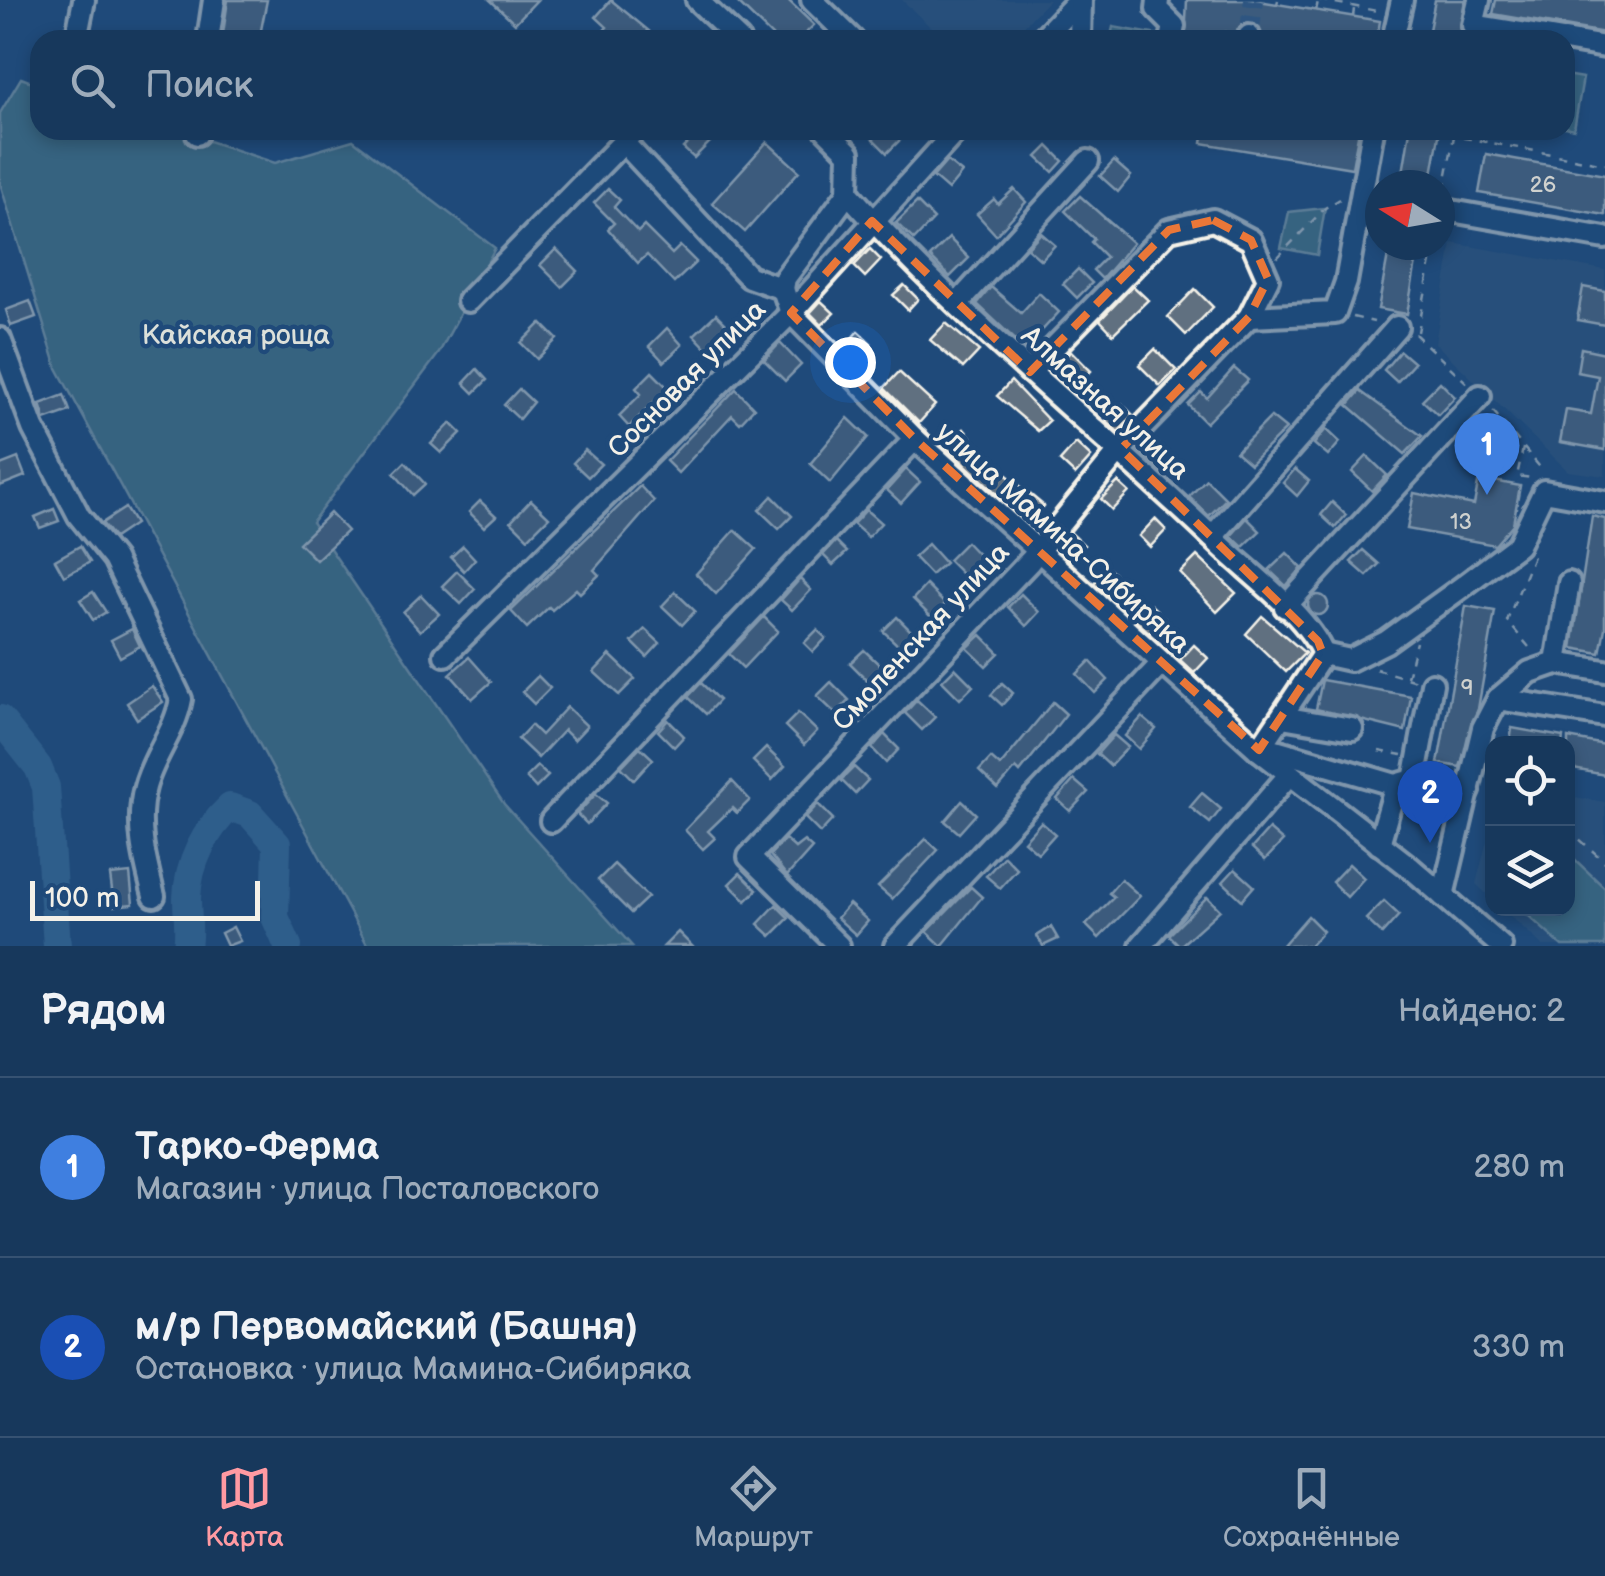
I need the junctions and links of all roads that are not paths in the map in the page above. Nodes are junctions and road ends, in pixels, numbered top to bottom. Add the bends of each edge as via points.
1 (84, 0) edge
2 (214, 0) edge
3 (697, 0) edge
4 (812, 0) edge
5 (1080, 0) edge
6 (1158, 0) edge
7 (1478, 0) edge
8 (78, 30) edge
9 (210, 30) edge
10 (725, 30) edge
11 (835, 30) edge
12 (1051, 30) edge
13 (1080, 30) edge
14 (1173, 30) edge
15 (1504, 30) edge
16 (1575, 42) edge
17 (1605, 47) edge
18 (625, 140) edge
19 (632, 140) edge
20 (836, 140) edge
21 (945, 140) edge
22 (1371, 140) edge
23 (1088, 161) dead end
24 (848, 194) junction
25 (1455, 212) edge
26 (872, 221) junction
27 (1605, 238) edge
28 (783, 289) junction
29 (468, 301) dead end
30 (958, 302) junction
31 (790, 313) junction
32 (1249, 317) junction
33 (1396, 327) road end
34 (0, 339) edge
35 (1030, 372) junction
36 (1480, 396) road end
37 (915, 438) junction
38 (1122, 449) junction
39 (1605, 502) edge
40 (1212, 537) junction
41 (1039, 551) junction
42 (1569, 583) dead end
43 (1285, 607) junction
44 (1322, 654) junction
45 (445, 655) dead end
46 (1162, 663) junction
47 (1550, 665) junction
48 (1605, 672) edge
49 (1432, 684) dead end
50 (1498, 700) junction
51 (1282, 716) junction
52 (1605, 716) edge
53 (1352, 730) dead end
54 (1260, 748) junction
55 (1289, 776) junction
56 (1405, 782) junction
57 (1469, 791) junction
58 (551, 821) dead end
59 (1379, 844) junction
60 (154, 896) dead end
61 (1444, 896) junction
62 (1148, 944) edge
63 (839, 946) edge
64 (895, 946) edge
65 (1501, 946) edge

1 - 8 street
2 - 9 street
3 - 10 street
4 - 11 street
5 - 12 street
5 - 13 street
6 - 14 street via 1156,9
7 - 15 street via 1474,25
16 - 17 street
18 - 29 street
19 - 28 street via 748,277
20 - 24 street via 849,153
21 - 26 street, Сосновая улица
22 - 32 street via 1335,313
23 - 30 street
24 - 26 street, Алмазная улица
24 - 28 street
25 - 27 street
26 - 30 street, Алмазная улица
26 - 31 street, Сосновая улица
28 - 31 street, улица Мамина-Сибиряка
30 - 35 street, Алмазная улица
31 - 37 street, улица Мамина-Сибиряка
31 - 45 street, Сосновая улица
32 - 35 street via 1268,278 1252,240 1213,220 1169,230
32 - 38 street, Смоленская улица
33 - 40 street
34 - 60 street via 33,428 79,516 114,559 181,699 176,724 145,784 143,852
35 - 38 street, Алмазная улица
36 - 43 street
37 - 41 street, улица Мамина-Сибиряка
37 - 58 street
38 - 40 street, Алмазная улица
38 - 41 street, Смоленская улица
39 - 44 street via 1544,490 1518,545 1422,616 1350,660
40 - 43 street, Алмазная улица
41 - 46 street, улица Мамина-Сибиряка
41 - 63 street, Смоленская улица via 749,857
42 - 47 street
43 - 44 street, Алмазная улица
44 - 51 street
46 - 54 street, улица Мамина-Сибиряка
46 - 64 street
47 - 48 street
47 - 50 street via 1530,672
49 - 56 street
50 - 52 street
50 - 57 street via 1483,728
51 - 53 street
51 - 54 street
54 - 55 street, улица Мамина-Сибиряка
54 - 56 street
55 - 59 street, улица Мамина-Сибиряка
55 - 62 street
56 - 57 street
56 - 59 street
57 - 61 street
59 - 61 street, улица Мамина-Сибиряка
61 - 65 street, улица Мамина-Сибиряка

